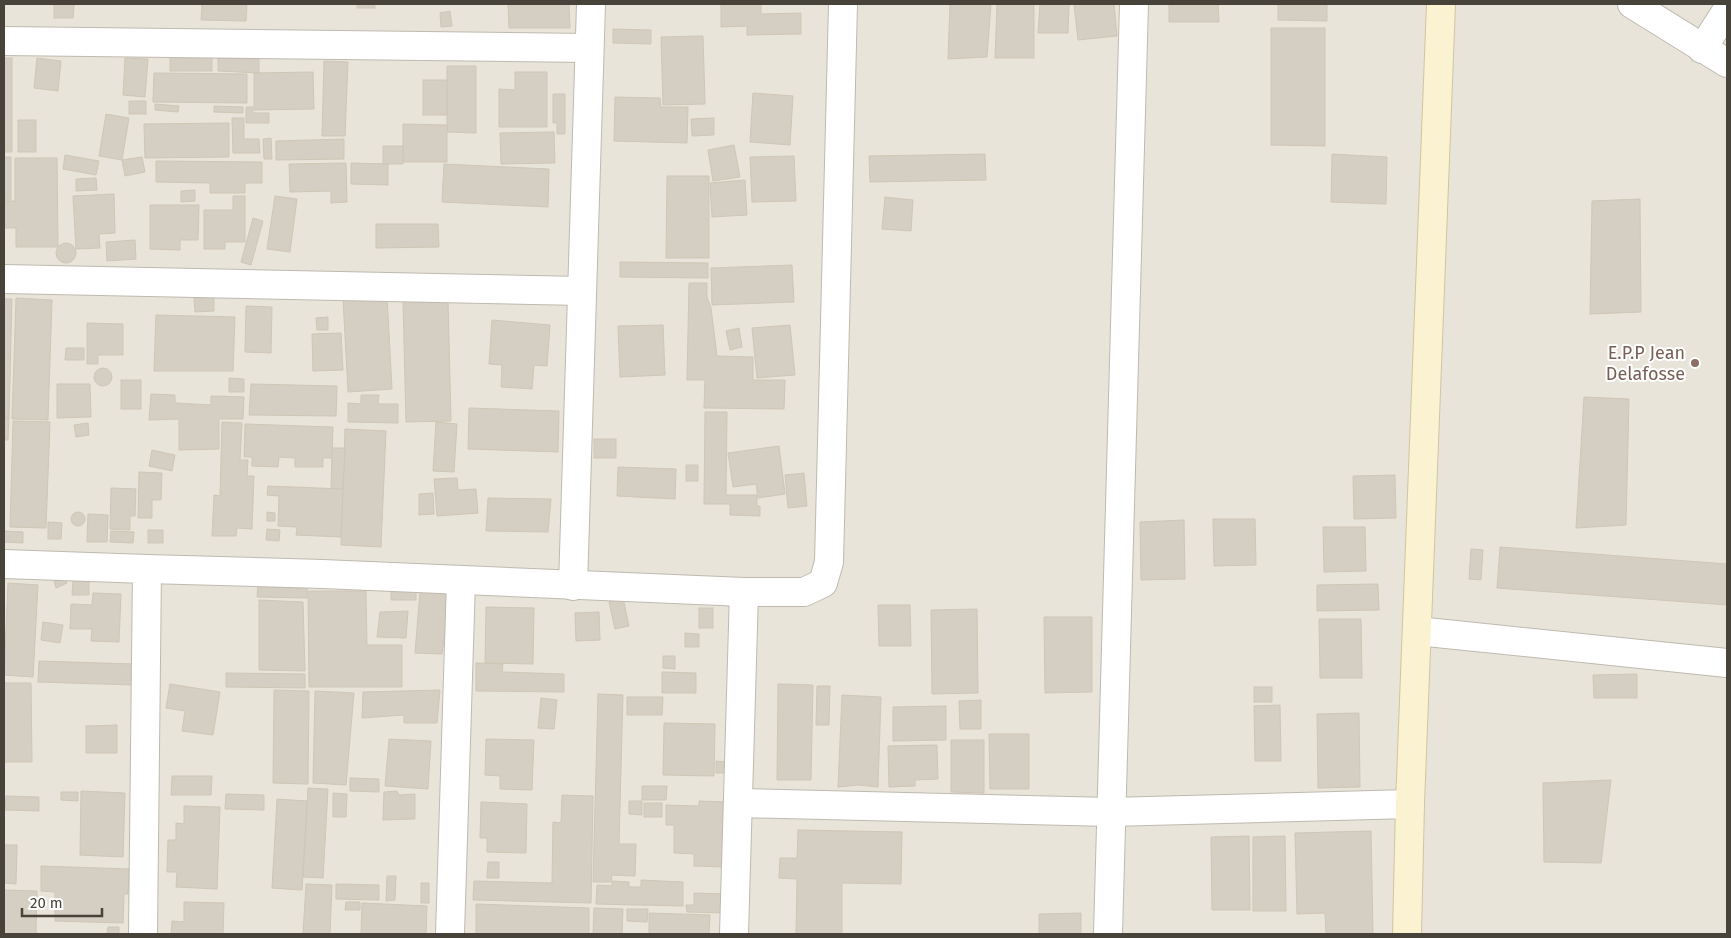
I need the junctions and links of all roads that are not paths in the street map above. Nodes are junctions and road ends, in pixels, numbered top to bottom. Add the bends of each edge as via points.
1 (591, 4) edge
2 (844, 4) edge
3 (1134, 4) edge
4 (1441, 4) edge
5 (1632, 4) edge
6 (1727, 10) edge
7 (4, 41) edge
8 (589, 48) junction
9 (1702, 48) junction
10 (1727, 63) edge
11 (4, 278) edge
12 (582, 291) junction
13 (4, 564) edge
14 (147, 569) junction
15 (461, 580) junction
16 (573, 586) junction
17 (744, 592) junction
18 (1417, 631) junction
19 (1727, 663) edge
20 (738, 803) junction
21 (1410, 804) junction
22 (1111, 812) junction
23 (144, 934) edge
24 (450, 934) edge
25 (734, 934) edge
26 (1108, 934) edge
27 (1406, 934) edge

1 - 8 street
2 - 17 street via 829,562 823,583 804,592
3 - 22 street
4 - 18 street
5 - 9 street
6 - 9 street
7 - 8 street
8 - 12 street
9 - 10 street
11 - 12 street
12 - 16 street
13 - 14 street
14 - 15 street
14 - 23 street
15 - 16 street
15 - 24 street
16 - 17 street
17 - 20 street
18 - 19 street
18 - 21 street
20 - 22 street
20 - 25 street
21 - 22 street
21 - 27 street
22 - 26 street

